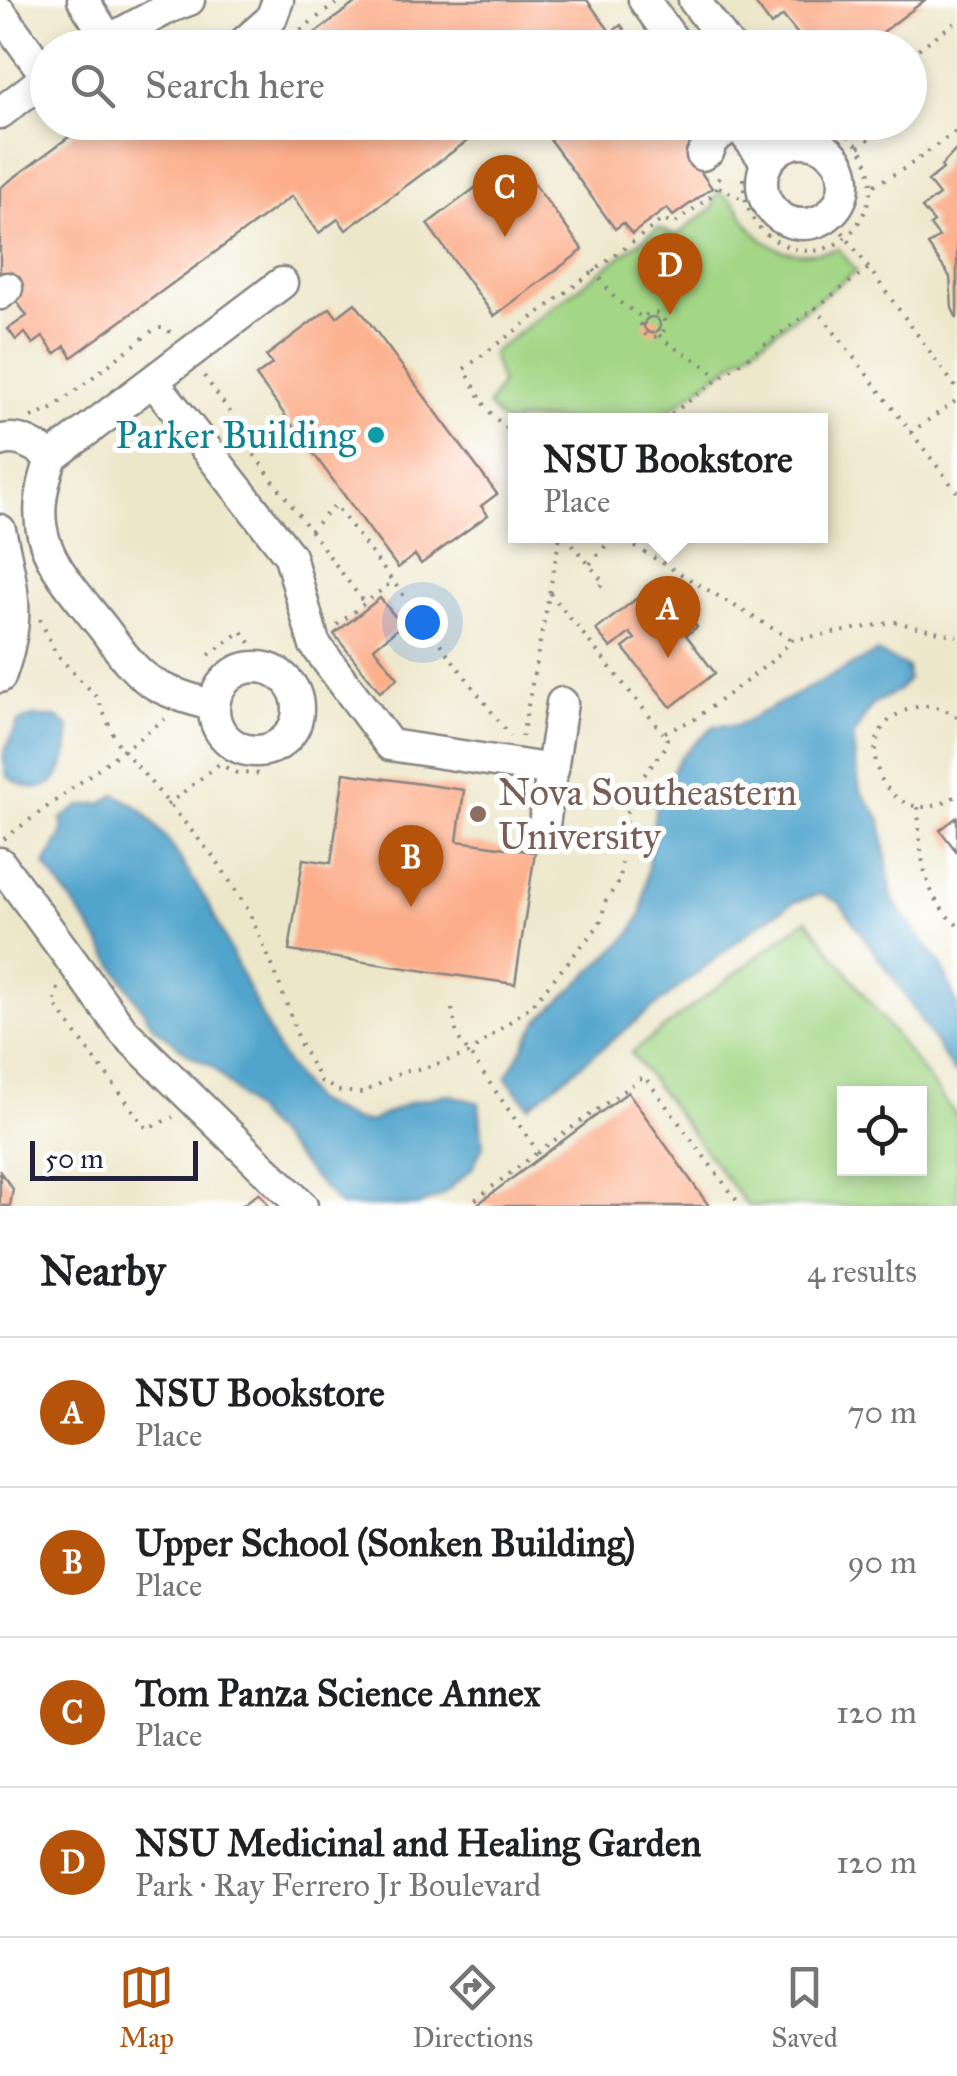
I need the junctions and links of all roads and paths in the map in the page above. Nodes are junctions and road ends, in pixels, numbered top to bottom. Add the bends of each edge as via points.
1 (83, 0) edge
2 (189, 0) edge
3 (278, 0) edge
4 (341, 0) edge
5 (644, 0) edge
6 (694, 0) edge
7 (0, 12) edge
8 (957, 21) edge
9 (96, 30) edge
10 (128, 30) edge
11 (258, 30) edge
12 (301, 30) edge
13 (666, 30) edge
14 (716, 30) edge
15 (927, 43) edge
16 (30, 53) edge
17 (30, 90) edge
18 (0, 114) edge
19 (957, 130) edge
20 (721, 140) edge
21 (749, 140) edge
22 (766, 140) edge
23 (791, 140) edge
24 (815, 140) edge
25 (852, 140) edge
26 (867, 140) edge
27 (858, 146) junction
28 (708, 154) joint
29 (761, 155) junction
30 (872, 186) junction
31 (719, 187) junction
32 (744, 200) junction
33 (838, 226) junction
34 (869, 268) junction
35 (594, 270) junction
36 (282, 283) dead end
37 (815, 307) junction
38 (642, 318) junction
39 (659, 335) junction
40 (718, 379) junction
41 (154, 380) junction
42 (957, 389) edge
43 (957, 400) edge
44 (672, 413) edge
45 (508, 430) edge
46 (910, 433) junction
47 (0, 441) edge
48 (52, 457) junction
49 (957, 492) edge
50 (0, 530) edge
51 (310, 531) dead end
52 (561, 543) edge
53 (570, 543) edge
54 (610, 543) edge
55 (628, 543) edge
56 (590, 564) junction
57 (392, 581) junction
58 (596, 589) dead end
59 (550, 593) junction
60 (332, 630) dead end
61 (957, 636) edge
62 (792, 640) junction
63 (252, 644) dead end
64 (209, 655) dead end
65 (0, 676) edge
66 (184, 698) junction
67 (562, 703) dead end
68 (214, 706) dead end
69 (957, 706) edge
70 (954, 715) edge
71 (663, 733) junction
72 (122, 748) junction
73 (553, 770) junction
74 (266, 774) dead end
75 (957, 795) edge
76 (167, 804) junction
77 (918, 807) junction
78 (544, 825) dead end
79 (0, 842) edge
80 (0, 863) edge
81 (957, 925) edge
82 (60, 980) dead end
83 (452, 1009) dead end
84 (468, 1054) junction
85 (177, 1115) dead end
86 (538, 1152) junction
87 (302, 1206) edge
88 (467, 1206) edge
89 (741, 1206) edge

1 - 9 street
2 - 10 street
3 - 11 street
4 - 12 path
5 - 13 street
6 - 14 street
7 - 16 street
8 - 15 path
17 - 18 street
19 - 30 path
20 - 28 street
21 - 29 street
22 - 29 path
23 - 29 street
24 - 33 street via 842,168
25 - 27 path
26 - 27 path
27 - 30 path
28 - 31 path
29 - 32 path via 743,178
29 - 33 street via 762,191 777,215
30 - 33 path via 865,214
31 - 32 path
31 - 35 path via 674,224 662,220
32 - 33 path via 766,236 785,246 827,247
33 - 34 path
34 - 37 path
34 - 42 path
35 - 38 path via 616,300
35 - 45 path via 464,369 484,409
36 - 41 street
37 - 40 path
37 - 46 path
38 - 39 path via 644,333
38 - 39 path via 663,318
39 - 40 path
40 - 44 path
41 - 48 street
41 - 73 street via 290,556 314,643 390,745
43 - 46 path
46 - 49 path
47 - 48 street via 33,444
48 - 66 street via 39,514 56,568 138,673
50 - 65 street via 16,603
51 - 57 path via 335,505
52 - 59 path
53 - 56 path
54 - 56 path
55 - 62 path
56 - 58 path via 604,582
57 - 59 path via 518,744
57 - 60 path
59 - 71 path
61 - 62 path via 896,622
62 - 71 path via 744,683
63 - 64 path via 242,632
66 - 68 street
66 - 72 path via 178,710
67 - 73 street
69 - 70 path
70 - 77 path via 938,707 908,708 877,740 882,783
71 - 84 path via 665,748 636,786 626,814 620,881 600,924 532,1005
72 - 76 path
72 - 79 path
73 - 78 street
74 - 76 path via 237,773 220,764
75 - 77 path
76 - 84 path via 248,910 321,1081 362,1093 405,1070
77 - 81 path via 931,896
80 - 87 street via 124,1032
82 - 85 path via 54,1004 148,1128
83 - 84 path
84 - 86 path
86 - 88 path
86 - 89 path via 644,1076

